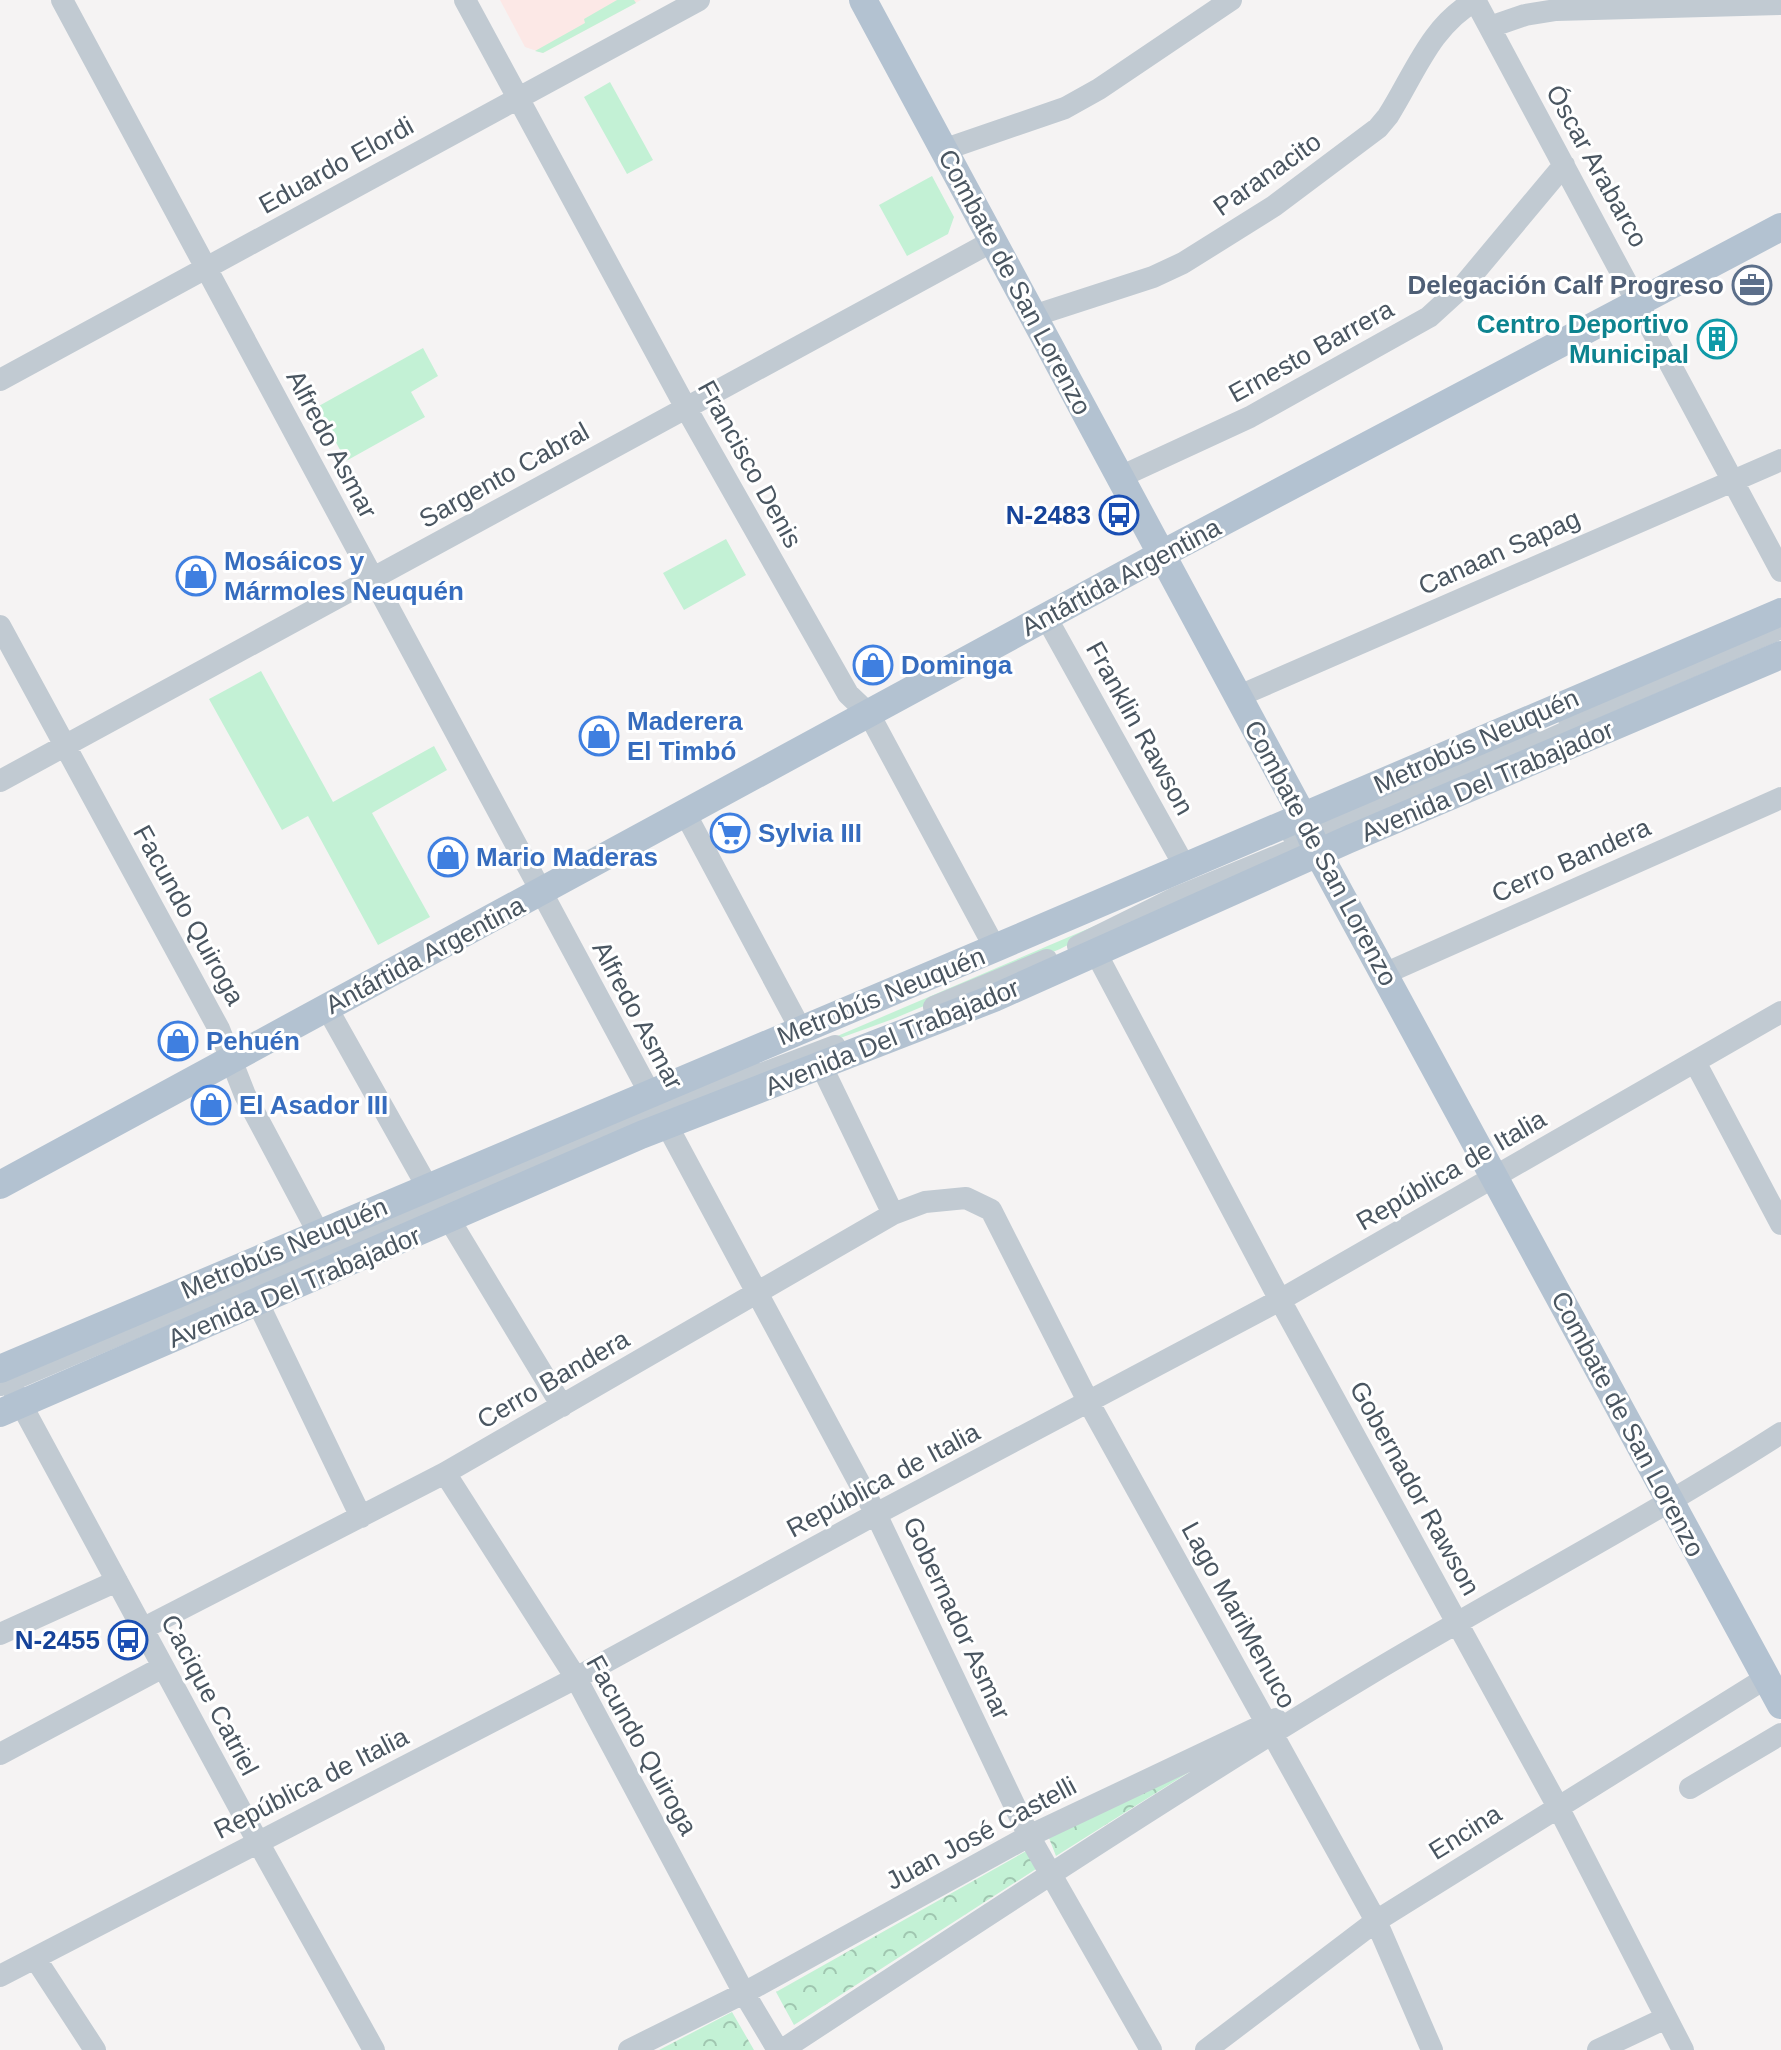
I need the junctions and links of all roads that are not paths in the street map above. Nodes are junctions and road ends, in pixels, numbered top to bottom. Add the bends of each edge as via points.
1 (62, 0) edge
2 (465, 0) edge
3 (699, 0) edge
4 (863, 0) edge
5 (1231, 0) edge
6 (1475, 0) edge
7 (1781, 4) edge
8 (1490, 27) junction
9 (518, 98) junction
10 (943, 150) junction
11 (1564, 165) junction
12 (1781, 227) edge
13 (993, 241) junction
14 (206, 268) junction
15 (1638, 303) junction
16 (1033, 316) junction
17 (0, 380) edge
18 (686, 408) junction
19 (1781, 460) edge
20 (1120, 477) junction
21 (1732, 481) junction
22 (1162, 554) junction
23 (1781, 571) edge
24 (373, 578) junction
25 (1781, 612) edge
26 (1046, 617) junction
27 (0, 626) edge
28 (1781, 628) edge
29 (1781, 641) edge
30 (1781, 655) edge
31 (1239, 696) junction
32 (869, 714) junction
33 (65, 746) junction
34 (1456, 764) joint
35 (0, 781) edge
36 (1781, 798) edge
37 (685, 813) junction
38 (1311, 835) junction
39 (1185, 867) junction
40 (541, 892) junction
41 (1156, 921) joint
42 (995, 948) junction
43 (1096, 953) junction
44 (1384, 974) junction
45 (327, 1008) junction
46 (1781, 1012) edge
47 (801, 1030) junction
48 (233, 1059) junction
49 (1695, 1062) junction
50 (821, 1065) junction
51 (658, 1111) junction
52 (1495, 1178) junction
53 (0, 1185) edge
54 (428, 1188) junction
55 (991, 1210) joint
56 (893, 1214) junction
57 (449, 1219) junction
58 (1781, 1224) edge
59 (319, 1234) junction
60 (757, 1293) junction
61 (1280, 1300) junction
62 (258, 1303) junction
63 (4, 1390) edge
64 (1089, 1403) junction
65 (562, 1406) junction
66 (1781, 1433) edge
67 (445, 1473) junction
68 (1670, 1501) junction
69 (876, 1514) junction
70 (361, 1517) junction
71 (117, 1581) junction
72 (1457, 1622) junction
73 (142, 1629) junction
74 (0, 1634) edge
75 (163, 1667) junction
76 (576, 1678) junction
77 (1766, 1678) junction
78 (1781, 1705) edge
79 (1270, 1729) junction
80 (1781, 1734) edge
81 (0, 1754) edge
82 (1690, 1788) dead end
83 (1558, 1807) junction
84 (1029, 1836) junction
85 (258, 1842) junction
86 (1051, 1874) junction
87 (1376, 1921) junction
88 (35, 1958) junction
89 (0, 1976) edge
90 (744, 1993) junction
91 (1666, 2018) junction
92 (95, 2050) edge
93 (374, 2050) edge
94 (629, 2050) edge
95 (780, 2050) edge
96 (1151, 2050) edge
97 (1206, 2050) edge
98 (1432, 2050) edge
99 (1598, 2050) edge
100 (1683, 2050) edge

1 - 14 street, Alfredo Asmar
2 - 9 street, Francisco Denis
3 - 9 street, Eduardo Elordi
4 - 10 main road, Combate de San Lorenzo
5 - 10 street via 1065,108
6 - 8 street, Óscar Arabarco
6 - 16 street, Paranacito via 1442,26 1378,128 1274,206 1168,271
7 - 8 street via 1556,10
8 - 11 street, Óscar Arabarco
9 - 14 street, Eduardo Elordi
9 - 18 street, Francisco Denis
10 - 13 main road, Combate de San Lorenzo
11 - 15 street, Óscar Arabarco
11 - 20 street, Ernesto Barrera via 1463,286 1429,317 1230,427
12 - 15 main road, Antártida Argentina
13 - 16 main road, Combate de San Lorenzo
13 - 18 street, Sargento Cabral
14 - 17 street, Eduardo Elordi
14 - 24 street, Alfredo Asmar
15 - 21 street, Óscar Arabarco
15 - 22 main road, Antártida Argentina
16 - 20 main road, Combate de San Lorenzo
18 - 24 street, Sargento Cabral
18 - 32 street, Francisco Denis via 848,694
19 - 21 street, Canaan Sapag
20 - 22 main road, Combate de San Lorenzo
21 - 23 street, Óscar Arabarco
21 - 31 street, Canaan Sapag
22 - 26 main road, Antártida Argentina
22 - 31 main road, Combate de San Lorenzo
24 - 33 street, Sargento Cabral
24 - 40 street, Alfredo Asmar
25 - 38 main road, Avenida Del Trabajador
26 - 32 main road, Antártida Argentina
26 - 39 street, Franklin Rawson
27 - 33 street, Facundo Quiroga
28 - 38 street, Metrobús Neuquén
29 - 38 street, Metrobús Neuquén
30 - 38 main road, Avenida Del Trabajador
31 - 38 main road, Combate de San Lorenzo
32 - 37 main road, Antártida Argentina
32 - 42 street, Francisco Denis
33 - 35 street, Sargento Cabral
33 - 48 street, Facundo Quiroga
34 - 34 street via 1453,757 1322,817 1327,820
36 - 44 street, Cerro Bandera
37 - 40 main road, Antártida Argentina
37 - 47 street
38 - 39 main road, Avenida Del Trabajador
38 - 43 main road, Avenida Del Trabajador
38 - 44 main road, Combate de San Lorenzo
38 - 51 street, Metrobús Neuquén via 1050,959 887,1027
39 - 42 main road, Avenida Del Trabajador
40 - 45 main road, Antártida Argentina
40 - 51 street, Alfredo Asmar
41 - 41 street via 1152,914 1162,909 1282,856 1296,855
42 - 47 main road, Avenida Del Trabajador
43 - 50 main road, Avenida Del Trabajador
43 - 61 street, Gobernador Rawson
44 - 52 main road, Combate de San Lorenzo
45 - 48 main road, Antártida Argentina
45 - 54 street
46 - 49 street, República de Italia
47 - 51 main road, Avenida Del Trabajador
48 - 53 main road, Antártida Argentina
48 - 59 street, Facundo Quiroga via 245,1095
49 - 52 street, República de Italia
49 - 58 street
50 - 51 main road, Avenida Del Trabajador
50 - 56 street
51 - 54 main road, Avenida Del Trabajador
51 - 57 main road, Avenida Del Trabajador
51 - 60 street, Gobernador Asmar
51 - 63 street, Metrobús Neuquén
52 - 61 street, República de Italia
52 - 68 main road, Combate de San Lorenzo
54 - 59 main road, Avenida Del Trabajador
55 - 56 street, Cerro Bandera via 966,1198 925,1202
55 - 64 street, Lago MariMenuco
56 - 60 street, Cerro Bandera
57 - 62 main road, Avenida Del Trabajador
57 - 65 street
59 - 63 main road, Avenida Del Trabajador
60 - 65 street, Cerro Bandera
60 - 69 street, Gobernador Asmar
61 - 64 street, República de Italia
61 - 72 street, Gobernador Rawson
62 - 63 main road, Avenida Del Trabajador
62 - 70 street
63 - 71 street, Cacique Catriel
64 - 69 street, República de Italia
64 - 79 street, Lago MariMenuco
65 - 67 street, Cerro Bandera
66 - 68 street, Juan José Castelli
67 - 70 street, Cerro Bandera
67 - 76 street, Facundo Quiroga
68 - 72 street, Juan José Castelli
68 - 77 main road, Combate de San Lorenzo
69 - 76 street, República de Italia
69 - 84 street, Gobernador Asmar
70 - 73 street, Cerro Bandera
71 - 73 street, Cacique Catriel
71 - 74 street
72 - 79 street, Juan José Castelli
72 - 83 street, Gobernador Rawson
73 - 75 street, Cacique Catriel
75 - 81 street
75 - 85 street, Cacique Catriel
76 - 85 street, República de Italia
76 - 90 street, Facundo Quiroga
77 - 78 main road, Combate de San Lorenzo
77 - 83 street, Encina
79 - 84 street, Juan José Castelli
79 - 86 street, Juan José Castelli
79 - 87 street, Lago MariMenuco
80 - 82 street
83 - 87 street, Encina
83 - 91 street, Gobernador Rawson
84 - 86 street, Gobernador Asmar
84 - 90 street, Juan José Castelli
85 - 88 street, República de Italia
85 - 93 street, Cacique Catriel
86 - 95 street, Juan José Castelli
86 - 96 street, Gobernador Asmar
87 - 97 street, Encina
87 - 98 street, Lago MariMenuco
88 - 89 street, República de Italia
88 - 92 street
90 - 94 street, Juan José Castelli
90 - 95 street, Facundo Quiroga
91 - 99 street
91 - 100 street, Gobernador Rawson

